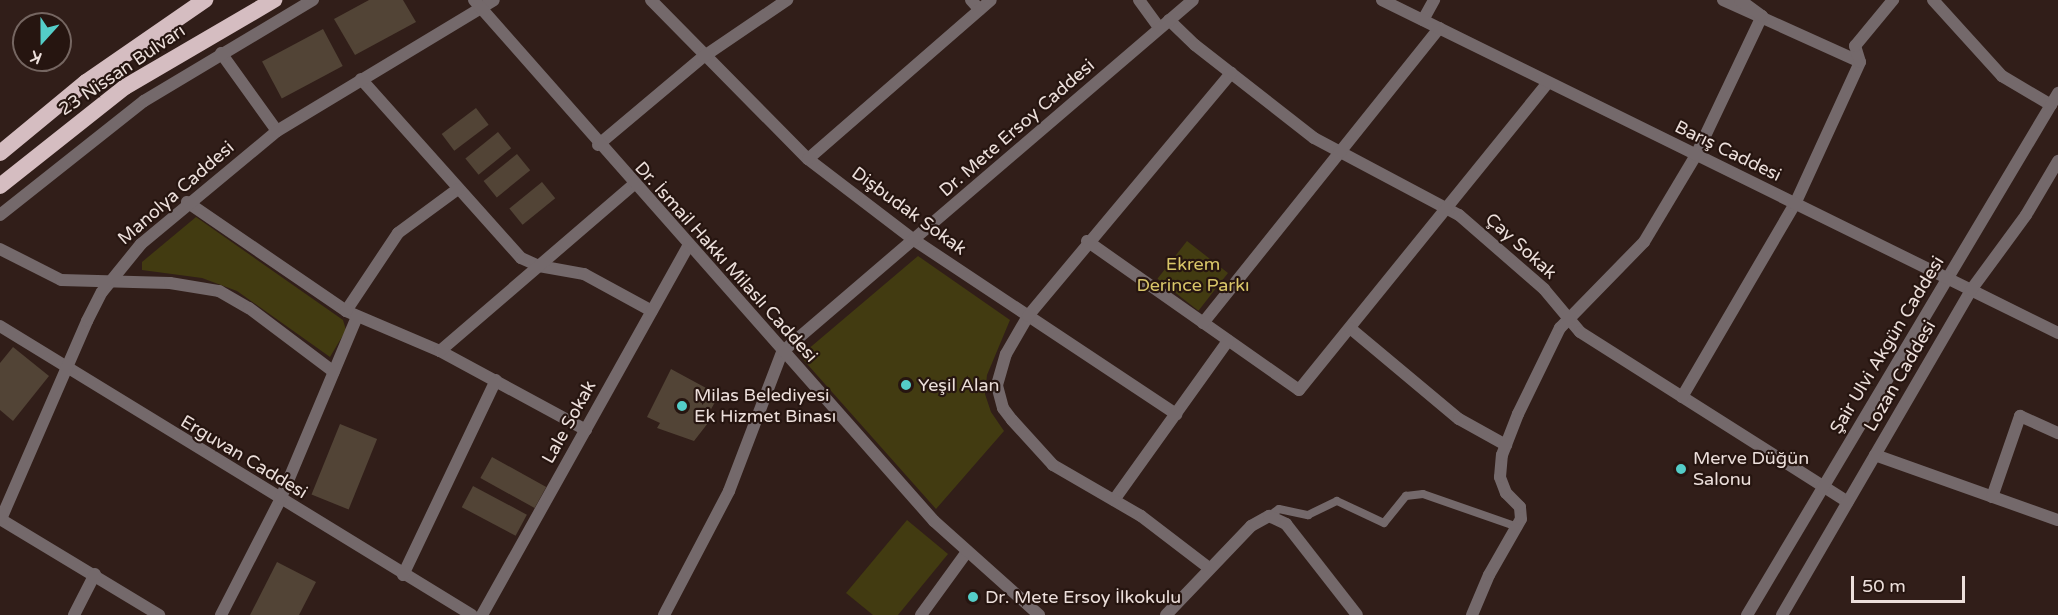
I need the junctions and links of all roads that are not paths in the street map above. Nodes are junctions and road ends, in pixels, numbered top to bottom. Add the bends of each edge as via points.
1 (204, 0) edge
2 (274, 0) edge
3 (313, 0) edge
4 (494, 0) edge
5 (651, 0) edge
6 (787, 0) edge
7 (991, 0) edge
8 (1138, 0) edge
9 (1193, 0) edge
10 (1382, 0) edge
11 (1434, 0) edge
12 (1723, 0) edge
13 (1740, 0) edge
14 (1893, 0) edge
15 (1933, 0) edge
16 (477, 4) edge
17 (976, 5) edge
18 (1762, 16) junction
19 (1423, 20) junction
20 (1164, 24) junction
21 (1439, 28) junction
22 (221, 52) junction
23 (703, 57) junction
24 (1860, 62) junction
25 (1231, 73) junction
26 (361, 79) junction
27 (1548, 82) junction
28 (2058, 93) edge
29 (2051, 105) junction
30 (277, 131) junction
31 (598, 145) junction
32 (0, 153) edge
33 (1339, 153) junction
34 (1696, 155) junction
35 (808, 159) junction
36 (2058, 161) edge
37 (633, 184) junction
38 (0, 186) edge
39 (458, 189) junction
40 (187, 202) junction
41 (1795, 204) junction
42 (1447, 207) junction
43 (0, 214) edge
44 (914, 240) junction
45 (1087, 241) junction
46 (688, 246) junction
47 (0, 249) edge
48 (539, 266) junction
49 (1948, 278) junction
50 (110, 281) junction
51 (1971, 290) junction
52 (651, 311) junction
53 (352, 314) junction
54 (1028, 316) junction
55 (1568, 319) junction
56 (1203, 323) junction
57 (0, 326) edge
58 (1350, 328) junction
59 (2058, 333) edge
60 (1228, 341) junction
61 (441, 351) junction
62 (782, 352) junction
63 (66, 370) junction
64 (334, 372) junction
65 (496, 380) junction
66 (1682, 397) junction
67 (1176, 414) junction
68 (586, 430) junction
69 (2058, 433) edge
70 (1506, 445) junction
71 (1875, 455) junction
72 (1823, 487) junction
73 (1992, 497) junction
74 (280, 500) junction
75 (1114, 500) junction
76 (1848, 502) junction
77 (1269, 516) junction
78 (1, 519) edge
79 (2058, 520) edge
80 (1518, 527) junction
81 (966, 553) junction
82 (1209, 568) junction
83 (95, 573) junction
84 (403, 575) junction
85 (1352, 613) edge
86 (74, 615) edge
87 (159, 615) edge
88 (221, 615) edge
89 (472, 615) edge
90 (482, 615) edge
91 (664, 615) edge
92 (921, 615) edge
93 (1039, 615) edge
94 (1166, 615) edge
95 (1472, 615) edge
96 (1747, 615) edge
97 (1782, 615) edge

1 - 32 highway, 23 Nissan Bulvarı via 86,82
2 - 38 highway, 23 Nissan Bulvarı via 125,87
3 - 22 street
4 - 16 street, Manolya Caddesi
5 - 23 street, Dişbudak Sokak
6 - 23 street
7 - 17 street
8 - 20 street, Çay Sokak
9 - 20 street, Dr. Mete Ersoy Caddesi
10 - 19 street, Barış Caddesi
11 - 19 street
12 - 18 street
13 - 18 street
14 - 24 street via 1855,46
15 - 29 street via 2002,76
16 - 26 street, Manolya Caddesi
16 - 31 street, Dr. İsmail Hakkı Milaslı Caddesi
17 - 35 street
18 - 24 street
18 - 34 street
19 - 21 street, Barış Caddesi
20 - 25 street, Çay Sokak
20 - 44 street, Dr. Mete Ersoy Caddesi
21 - 27 street, Barış Caddesi
21 - 33 street
22 - 30 street
22 - 43 street via 116,121
23 - 31 street
23 - 35 street, Dişbudak Sokak
24 - 41 street
25 - 33 street, Çay Sokak
25 - 45 street
26 - 30 street, Manolya Caddesi
26 - 39 street
27 - 34 street, Barış Caddesi
27 - 42 street
28 - 29 street, Şair Ulvi Akgün Caddesi
29 - 49 street, Şair Ulvi Akgün Caddesi
30 - 40 street, Manolya Caddesi
31 - 37 street, Dr. İsmail Hakkı Milaslı Caddesi
33 - 42 street, Çay Sokak
33 - 56 street
34 - 41 street, Barış Caddesi
34 - 55 street via 1644,242
35 - 44 street, Dişbudak Sokak
36 - 51 street, Lozan Caddesi via 2021,223
37 - 46 street, Dr. İsmail Hakkı Milaslı Caddesi
37 - 48 street
39 - 48 street via 512,250
39 - 53 street via 398,233
40 - 50 street, Manolya Caddesi via 141,244
40 - 53 street
41 - 49 street, Barış Caddesi
41 - 66 street
42 - 55 street, Çay Sokak via 1533,278
42 - 58 street
44 - 54 street, Dişbudak Sokak
44 - 62 street, Dr. Mete Ersoy Caddesi
45 - 54 street
45 - 56 street
46 - 52 street, Lale Sokak
46 - 62 street, Dr. İsmail Hakkı Milaslı Caddesi
47 - 50 street via 61,280
48 - 52 street via 584,274
48 - 61 street
49 - 51 street, Barış Caddesi
49 - 72 street, Şair Ulvi Akgün Caddesi
50 - 63 street, Manolya Caddesi
50 - 64 street via 170,282 219,291 249,308
51 - 59 street, Barış Caddesi
51 - 71 street, Lozan Caddesi
52 - 68 street, Lale Sokak
53 - 61 street
53 - 64 street
54 - 67 street, Dişbudak Sokak
54 - 75 street via 999,372 997,385 1003,408 1053,465
55 - 66 street, Çay Sokak via 1580,332
55 - 70 street via 1546,353
56 - 60 street
57 - 63 street, Erguvan Caddesi
58 - 60 street via 1299,390
58 - 70 street via 1459,419
60 - 67 street
61 - 65 street
62 - 81 street, Dr. İsmail Hakkı Milaslı Caddesi
62 - 91 street via 729,491
63 - 74 street, Erguvan Caddesi
63 - 78 street, Manolya Caddesi
64 - 74 street
65 - 68 street
65 - 84 street
66 - 72 street, Çay Sokak
67 - 75 street
68 - 90 street, Lale Sokak
69 - 73 street via 2020,416
70 - 80 street via 1500,477 1506,493 1520,507
71 - 73 street
71 - 76 street, Lozan Caddesi
72 - 76 street, Çay Sokak
72 - 96 street, Şair Ulvi Akgün Caddesi
73 - 79 street
74 - 84 street, Erguvan Caddesi
74 - 88 street
75 - 82 street via 1156,526
76 - 97 street, Lozan Caddesi
77 - 80 lane via 1279,509 1308,515 1337,501 1384,522 1406,496 1424,494
77 - 82 street via 1257,520
77 - 85 street via 1286,524
78 - 83 street
80 - 95 street via 1489,575
81 - 92 street
81 - 93 street, Dr. İsmail Hakkı Milaslı Caddesi
82 - 94 street
83 - 86 street
83 - 87 street
84 - 89 street, Erguvan Caddesi

